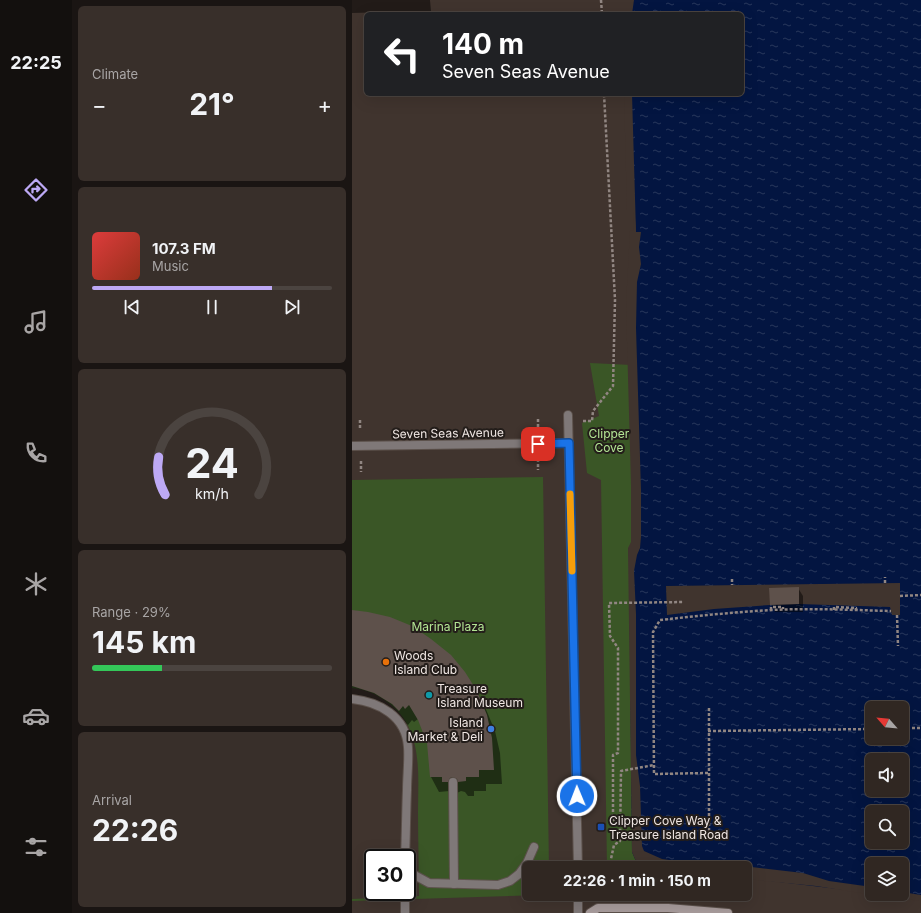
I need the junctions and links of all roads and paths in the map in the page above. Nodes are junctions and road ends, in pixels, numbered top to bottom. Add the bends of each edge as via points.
1 (601, 0) edge
2 (602, 12) edge
3 (604, 96) edge
4 (568, 414) dead end
5 (360, 420) dead end
6 (538, 420) dead end
7 (583, 421) dead end
8 (538, 428) dead end
9 (360, 430) dead end
10 (569, 443) junction
11 (352, 446) edge
12 (538, 459) dead end
13 (361, 461) dead end
14 (538, 470) dead end
15 (361, 472) dead end
16 (885, 577) dead end
17 (732, 579) dead end
18 (885, 583) dead end
19 (732, 585) dead end
20 (921, 595) edge
21 (900, 596) dead end
22 (684, 602) dead end
23 (771, 610) junction
24 (783, 610) junction
25 (834, 610) junction
26 (856, 610) junction
27 (891, 611) dead end
28 (897, 615) dead end
29 (898, 646) dead end
30 (352, 699) edge
31 (708, 708) dead end
32 (909, 728) edge
33 (921, 728) edge
34 (865, 729) edge
35 (708, 731) junction
36 (654, 765) junction
37 (708, 773) junction
38 (453, 782) dead end
39 (620, 820) junction
40 (709, 838) dead end
41 (534, 847) dead end
42 (406, 849) edge
43 (578, 861) edge
44 (611, 861) edge
45 (416, 876) edge
46 (454, 884) junction
47 (405, 901) edge
48 (578, 901) edge
49 (405, 913) edge
50 (578, 913) edge
51 (590, 913) edge
52 (728, 913) edge

1 - 2 path
3 - 7 path via 615,300 613,386 593,411 592,421
4 - 10 street
5 - 9 path
6 - 8 path
10 - 11 street, Seven Seas Avenue
10 - 43 street
12 - 14 path
13 - 15 path
16 - 18 path
17 - 19 path
20 - 21 path
22 - 39 path via 609,603 610,636 618,648 618,753 613,755 613,820
23 - 24 path
23 - 24 path via 771,607 783,606
23 - 36 path via 660,620 653,632
24 - 25 path
25 - 26 path
25 - 26 path via 834,607
26 - 27 path
28 - 29 path
30 - 42 street via 377,705 392,714 402,727 408,746
31 - 35 path
32 - 33 path
34 - 35 path
35 - 37 path
36 - 37 path via 654,774
36 - 39 path via 621,771
37 - 40 path
38 - 46 street
39 - 44 path via 620,841 614,845
41 - 46 street via 527,863 510,881 498,885
45 - 46 street via 428,883
47 - 49 street
48 - 50 street
51 - 52 street via 598,908 668,908

